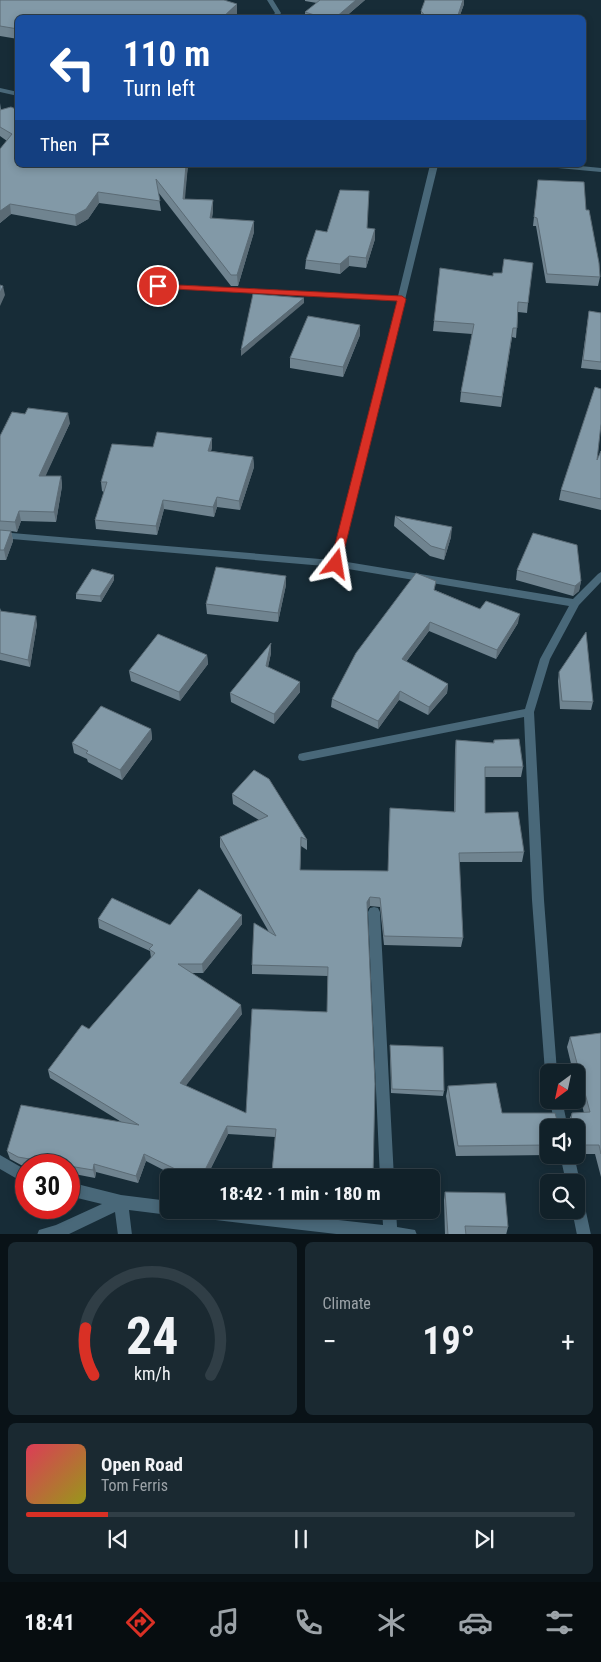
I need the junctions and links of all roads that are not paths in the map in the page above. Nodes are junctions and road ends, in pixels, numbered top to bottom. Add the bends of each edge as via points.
1 (270, 0) edge
2 (276, 15) edge
3 (0, 90) edge
4 (15, 93) edge
5 (434, 167) edge
6 (569, 167) edge
7 (601, 170) edge
8 (158, 286) dead end
9 (402, 299) junction
10 (0, 535) edge
11 (336, 564) junction
12 (601, 576) edge
13 (575, 603) junction
14 (529, 712) junction
15 (303, 757) dead end
16 (374, 912) edge
17 (550, 1064) edge
18 (0, 1162) edge
19 (387, 1169) edge
20 (15, 1171) edge
21 (80, 1193) edge
22 (121, 1202) junction
23 (160, 1207) edge
24 (268, 1219) edge
25 (389, 1219) edge
26 (581, 1219) edge
27 (390, 1233) junction
28 (44, 1234) edge
29 (125, 1234) edge
30 (410, 1234) edge
31 (584, 1234) edge

1 - 2 street
3 - 4 street
5 - 9 street
6 - 7 street
8 - 9 street
9 - 11 street
10 - 11 street
11 - 13 street
12 - 13 street
13 - 14 street via 545,659
14 - 15 street
14 - 17 street
16 - 19 street
18 - 20 street
21 - 22 street
22 - 23 street
22 - 28 street via 57,1232
22 - 29 street
24 - 27 street
25 - 27 street
26 - 31 street
27 - 30 street

